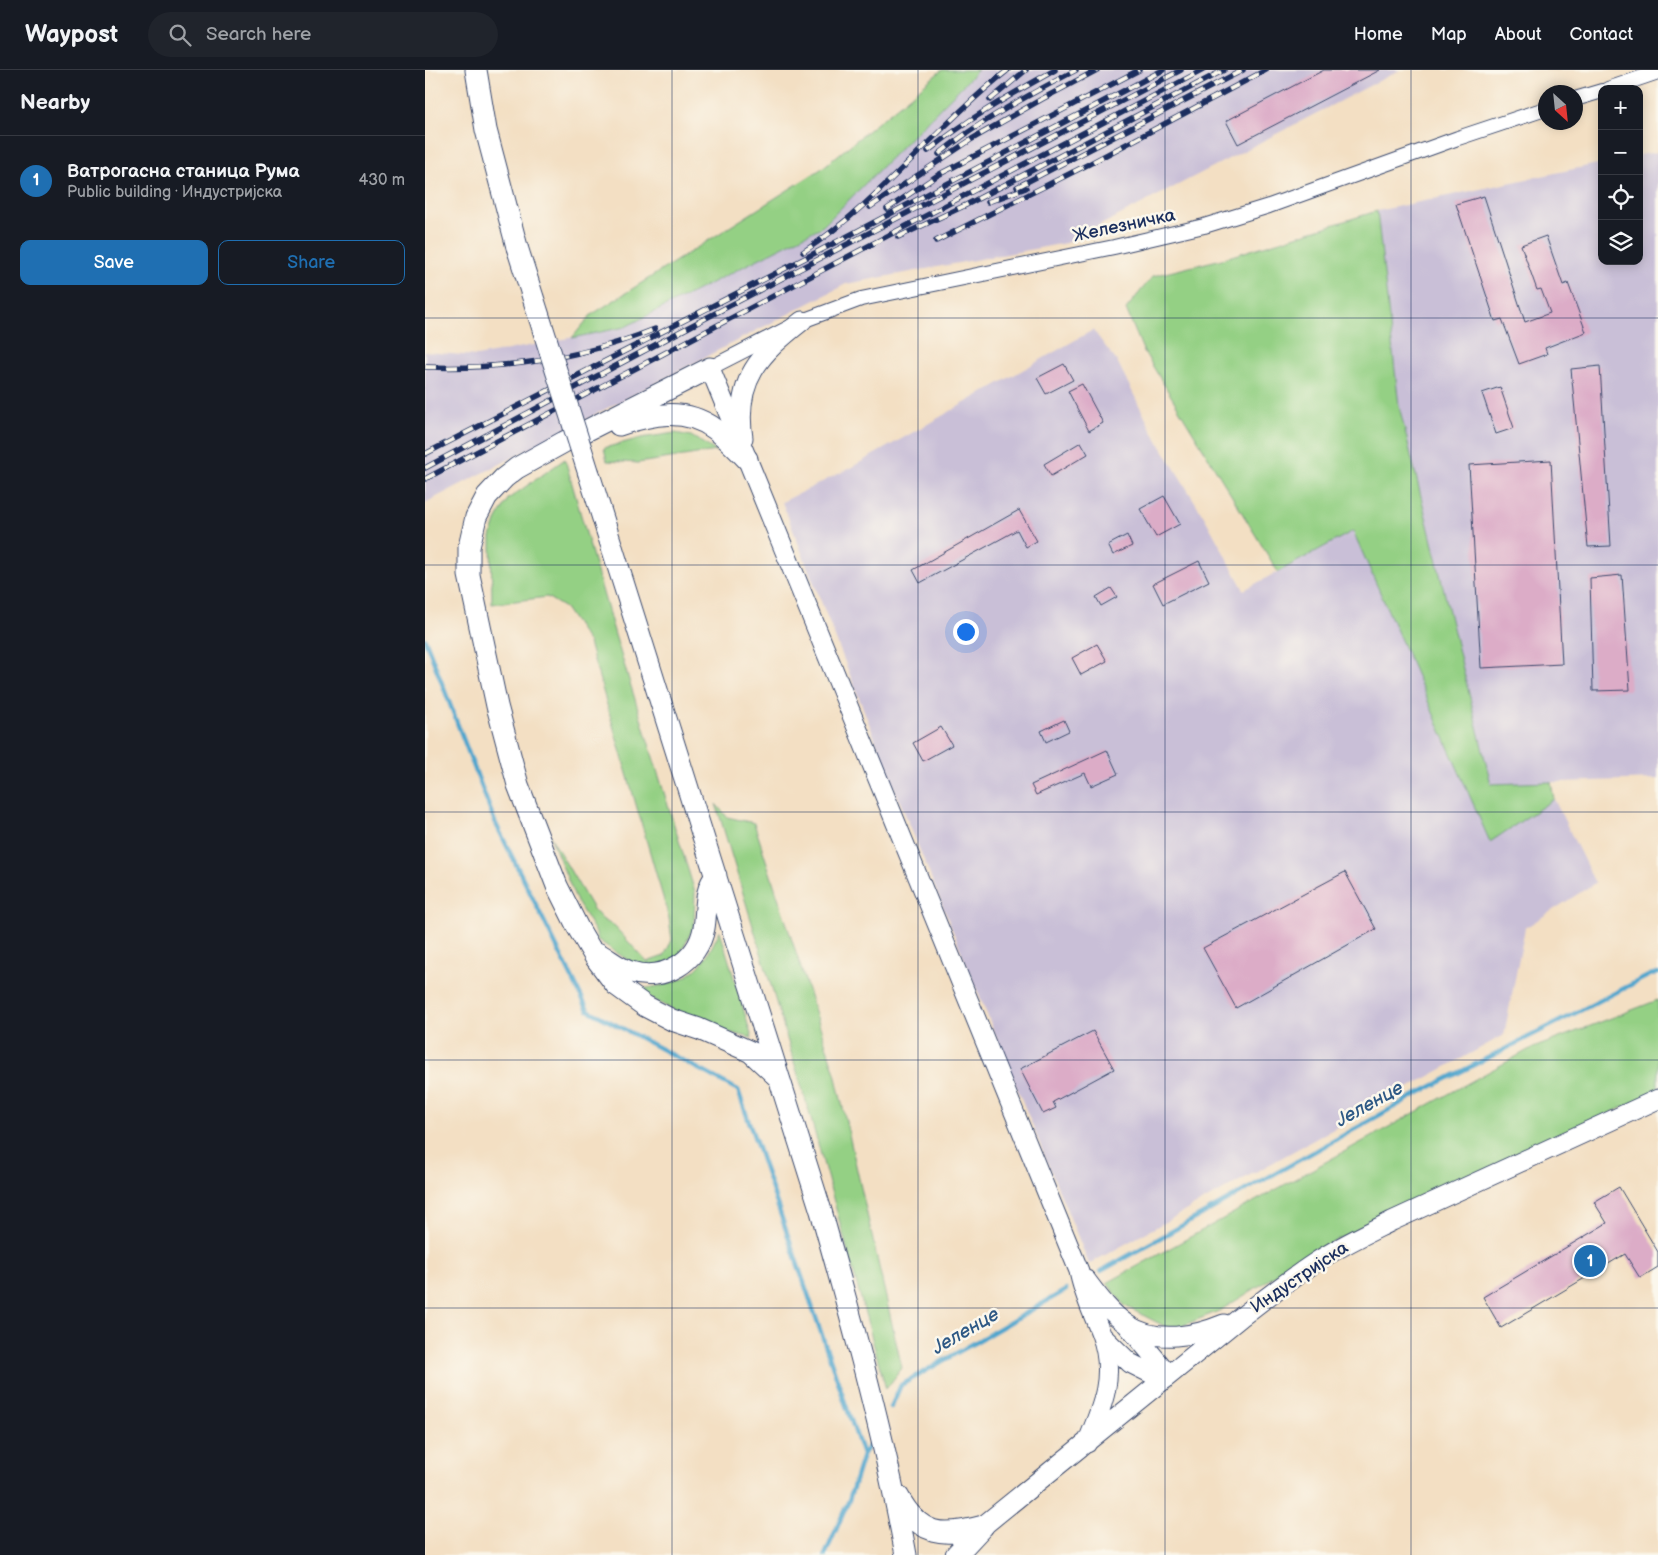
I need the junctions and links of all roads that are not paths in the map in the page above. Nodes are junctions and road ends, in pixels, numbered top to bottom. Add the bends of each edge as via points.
1 (476, 70) edge
2 (1658, 72) edge
3 (1619, 85) edge
4 (1598, 92) edge
5 (1583, 97) edge
6 (1538, 111) edge
7 (802, 321) junction
8 (710, 368) junction
9 (564, 442) junction
10 (747, 458) junction
11 (716, 876) junction
12 (593, 950) junction
13 (781, 1080) junction
14 (1658, 1099) edge
15 (1079, 1271) junction
16 (1241, 1317) junction
17 (1127, 1325) junction
18 (1102, 1336) junction
19 (1166, 1378) junction
20 (1087, 1443) junction
21 (892, 1484) junction
22 (983, 1526) junction
23 (906, 1555) edge
24 (956, 1555) edge

1 - 11 main road, bridge via 486,130 517,247
2 - 3 street
4 - 5 street
6 - 7 street, Железничка via 1204,226 869,297
7 - 8 street, Железничка
7 - 10 main road via 768,349 750,376 742,413
8 - 9 main road
8 - 10 main road
9 - 10 main road via 651,416 672,414 694,418 709,426
9 - 12 main road via 517,468 487,496 471,534 469,575 497,706 519,785 557,886
10 - 15 main road
11 - 12 main road via 708,887 701,938 690,957 674,969 655,975 629,972
11 - 13 main road
12 - 13 main road via 599,964 631,997 658,1014 751,1052
13 - 21 main road via 849,1311
14 - 16 main road, Индустријска via 1355,1240 1296,1275
15 - 17 main road
15 - 18 main road
16 - 17 main road via 1208,1330 1180,1336 1150,1334
16 - 19 main road, Индустријска
17 - 19 main road
18 - 19 main road via 1130,1363
18 - 20 main road via 1107,1363 1106,1389
19 - 20 main road, Индустријска
20 - 22 main road, Индустријска
21 - 22 main road via 909,1514 921,1525 937,1532 956,1533
21 - 23 main road
22 - 24 main road

